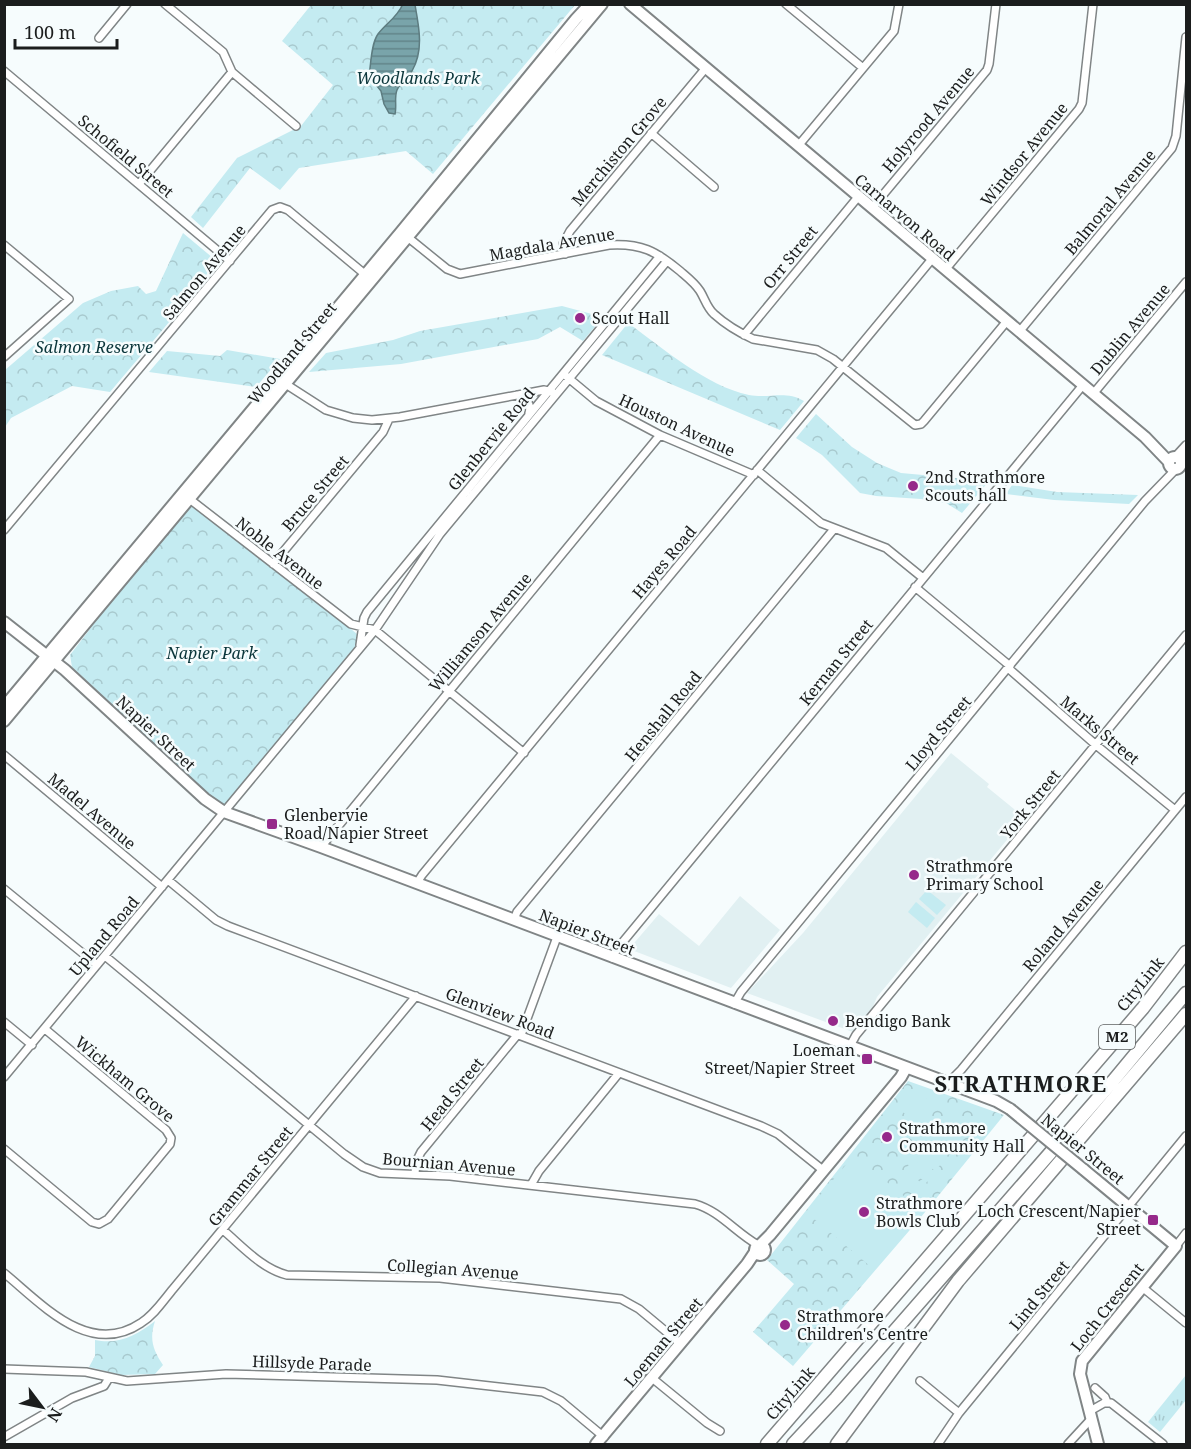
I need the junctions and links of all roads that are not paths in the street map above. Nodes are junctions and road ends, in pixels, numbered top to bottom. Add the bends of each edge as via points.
1 (127, 4) edge
2 (165, 4) edge
3 (590, 4) edge
4 (602, 4) edge
5 (786, 4) edge
6 (801, 4) edge
7 (899, 4) edge
8 (996, 4) edge
9 (1093, 4) edge
10 (630, 5) edge
11 (795, 12) junction
12 (1186, 37) edge
13 (99, 38) dead end
14 (544, 66) junction
15 (863, 68) junction
16 (705, 69) junction
17 (4, 71) edge
18 (232, 72) junction
19 (296, 126) dead end
20 (651, 133) junction
21 (798, 146) junction
22 (139, 184) junction
23 (714, 187) dead end
24 (858, 196) junction
25 (872, 208) junction
26 (404, 235) junction
27 (4, 245) edge
28 (565, 254) junction
29 (660, 256) junction
30 (932, 259) junction
31 (230, 261) junction
32 (667, 261) junction
33 (945, 270) junction
34 (369, 278) junction
35 (1186, 282) edge
36 (620, 311) junction
37 (1007, 321) junction
38 (1020, 332) junction
39 (744, 335) junction
40 (4, 357) edge
41 (843, 367) junction
42 (563, 374) junction
43 (569, 379) junction
44 (282, 382) junction
45 (1083, 385) junction
46 (549, 390) junction
47 (1093, 394) junction
48 (516, 395) junction
49 (556, 395) junction
50 (526, 417) junction
51 (389, 419) junction
52 (379, 420) junction
53 (660, 435) junction
54 (377, 439) junction
55 (1186, 446) edge
56 (1178, 465) edge
57 (756, 472) junction
58 (186, 497) junction
59 (834, 529) junction
60 (4, 530) edge
61 (273, 564) junction
62 (923, 578) junction
63 (915, 587) junction
64 (4, 622) edge
65 (363, 628) junction
66 (375, 630) junction
67 (1186, 635) edge
68 (359, 647) junction
69 (51, 659) junction
70 (1009, 667) junction
71 (449, 691) junction
72 (4, 707) edge
73 (4, 721) edge
74 (1096, 745) junction
75 (524, 753) junction
76 (4, 755) edge
77 (1186, 797) edge
78 (1175, 810) junction
79 (224, 812) junction
80 (321, 847) junction
81 (417, 883) junction
82 (165, 884) junction
83 (4, 889) edge
84 (514, 920) junction
85 (557, 937) junction
86 (1186, 952) edge
87 (105, 956) junction
88 (612, 958) junction
89 (97, 966) junction
90 (1186, 993) edge
91 (416, 996) junction
92 (734, 1004) junction
93 (1186, 1014) edge
94 (4, 1022) edge
95 (45, 1029) junction
96 (519, 1035) junction
97 (32, 1045) junction
98 (850, 1046) junction
99 (906, 1068) junction
100 (619, 1073) junction
101 (4, 1077) edge
102 (951, 1085) junction
103 (309, 1125) junction
104 (1186, 1136) edge
105 (4, 1149) edge
106 (824, 1171) junction
107 (415, 1174) junction
108 (531, 1185) junction
109 (1129, 1206) junction
110 (223, 1230) junction
111 (1186, 1233) edge
112 (1176, 1246) junction
113 (758, 1249) junction
114 (4, 1273) edge
115 (1142, 1287) junction
116 (1186, 1323) edge
117 (681, 1344) junction
118 (4, 1369) edge
119 (109, 1378) junction
120 (652, 1378) junction
121 (920, 1381) dead end
122 (1095, 1388) dead end
123 (1107, 1402) junction
124 (959, 1413) junction
125 (1091, 1415) junction
126 (720, 1431) dead end
127 (4, 1437) edge
128 (601, 1441) edge
129 (766, 1444) edge
130 (793, 1444) edge
131 (837, 1444) edge
132 (938, 1444) edge
133 (1068, 1444) edge
134 (1098, 1444) edge
135 (1163, 1444) edge

1 - 13 street
2 - 18 street via 223,52
3 - 14 street, Woodland Street
4 - 14 street, Woodland Street
5 - 11 street
6 - 11 street
7 - 15 street via 894,30
8 - 25 street, Holyrood Avenue via 987,70
9 - 33 street, Windsor Avenue via 1079,109
10 - 16 street, Carnarvon Road
11 - 15 street
12 - 38 street, Balmoral Avenue via 1172,148
14 - 26 street, Woodland Street
15 - 21 street
16 - 20 street, Merchiston Grove
16 - 21 street, Carnarvon Road
17 - 22 street, Schofield Street
18 - 19 street
18 - 22 street
20 - 23 street
20 - 28 street, Merchiston Grove via 566,238
21 - 24 street, Carnarvon Road
22 - 31 street, Schofield Street
24 - 25 street, Carnarvon Road
24 - 39 street, Orr Street
25 - 30 street, Carnarvon Road
26 - 28 street, Magdala Avenue via 447,269 460,274
26 - 34 street, Woodland Street
27 - 40 street via 69,299
28 - 29 street, Magdala Avenue via 624,244 640,246
29 - 32 street, Magdala Avenue
29 - 36 street, Glenbervie Road
30 - 33 street, Carnarvon Road
30 - 41 street, Hayes Road
31 - 34 street, Salmon Avenue via 272,210 280,207
31 - 60 street, Salmon Avenue
32 - 36 street, Glenbervie Road
32 - 39 street, Magdala Avenue via 695,284 714,314
33 - 37 street, Carnarvon Road
34 - 44 street, Woodland Street
35 - 47 street, Dublin Avenue
36 - 42 street, Glenbervie Road
36 - 43 street, Glenbervie Road
37 - 38 street, Carnarvon Road
37 - 41 street, Magdala Avenue via 918,425 911,424
38 - 45 street, Carnarvon Road
39 - 41 street, Magdala Avenue via 818,350
41 - 57 street, Hayes Road
42 - 43 street, Houston Avenue
42 - 46 street, Glenbervie Road
43 - 49 street, Glenbervie Road
43 - 53 street, Houston Avenue via 601,404
44 - 52 street via 326,410
44 - 58 street, Woodland Street
45 - 47 street, Carnarvon Road
45 - 62 street, Kernan Street
46 - 48 street
46 - 49 street
46 - 50 street, Glenbervie Road
47 - 56 street, Carnarvon Road
48 - 50 street via 530,405
48 - 51 street
49 - 66 street, Glenbervie Road via 440,534
50 - 65 street, Glenbervie Road via 367,612
51 - 52 street
51 - 54 street, Bruce Street
52 - 54 street
53 - 57 street, Houston Avenue
53 - 71 street, Williamson Avenue
54 - 61 street, Bruce Street
55 - 56 street, Lloyd Street
56 - 70 street, Lloyd Street
57 - 59 street, Houston Avenue
57 - 75 street, Hayes Road
58 - 61 street, Noble Avenue
58 - 69 street, Woodland Street
59 - 62 street, Houston Avenue via 886,548
59 - 84 street, Henshall Road
61 - 65 street, Noble Avenue via 351,624
62 - 63 street, Kernan Street
63 - 70 street, Marks Street
63 - 88 street, Kernan Street
64 - 69 street, Napier Street
65 - 66 street
65 - 68 street, Glenbervie Road
66 - 68 street, Glenbervie Road
66 - 71 street
67 - 74 street, York Street
68 - 79 street, Glenbervie Road
69 - 72 street, Woodland Street
69 - 73 street, Woodland Street
69 - 79 street, Napier Street
70 - 74 street, Marks Street
70 - 92 street, Lloyd Street
71 - 75 street
71 - 80 street, Williamson Avenue
74 - 78 street, Marks Street
74 - 98 street, York Street
75 - 81 street, Hayes Road
76 - 82 street, Madel Avenue
77 - 78 street, Roland Avenue
78 - 102 street, Roland Avenue
79 - 80 street, Napier Street
79 - 82 street, Upland Road
80 - 81 street, Napier Street
81 - 84 street, Napier Street
82 - 87 street, Upland Road
82 - 91 street, Glenview Road via 222,923
83 - 89 street
84 - 85 street, Napier Street
85 - 88 street, Napier Street
85 - 96 street, Head Street
86 - 129 highway, CityLink / M2 via 1143,1008
87 - 89 street, Upland Road
87 - 103 street, Bournian Avenue
88 - 92 street, Napier Street
89 - 95 street, Upland Road
90 - 130 highway, M2
91 - 96 street, Glenview Road
91 - 103 street, Grammar Street
92 - 98 street, Napier Street
93 - 131 highway via 958,1281
94 - 97 street
95 - 97 street, Upland Road
95 - 105 street, Wickham Grove via 166,1130 170,1144 108,1220 99,1224
96 - 100 street, Glenview Road
96 - 107 street, Head Street via 421,1152
97 - 101 street, Upland Road
98 - 99 street, Napier Street
99 - 102 street, Napier Street
99 - 106 street, Loeman Street
100 - 106 street, Glenview Road via 771,1130
100 - 108 street via 538,1171
102 - 109 street, Napier Street, bridge via 1010,1109
103 - 107 street, Bournian Avenue via 363,1167 380,1173
103 - 110 street, Grammar Street
104 - 109 street, Lind Street
106 - 113 street, Loeman Street
107 - 108 street, Bournian Avenue
108 - 113 street, Bournian Avenue via 695,1204 713,1212
109 - 112 street, Napier Street
109 - 124 street, Lind Street
110 - 114 street, Grammar Street via 155,1311 140,1324 120,1333 84,1332 63,1321
110 - 117 street, Collegian Avenue via 264,1264 287,1275 440,1278 621,1299
111 - 112 street, Loch Crescent
112 - 115 street, Loch Crescent
113 - 117 street, Loeman Street
115 - 116 street
115 - 125 street, Loch Crescent via 1082,1361 1080,1374
117 - 120 street, Loeman Street
118 - 119 street, Hillsyde Parade via 86,1371
119 - 127 street via 104,1386 72,1398
119 - 128 street, Hillsyde Parade via 127,1381 250,1374 432,1379 504,1387 548,1394 561,1401
120 - 126 street
120 - 128 street, Loeman Street
121 - 124 street
122 - 123 street
123 - 125 street
123 - 135 street
124 - 132 street, Lind Street
125 - 133 street
125 - 134 street, Loch Crescent

